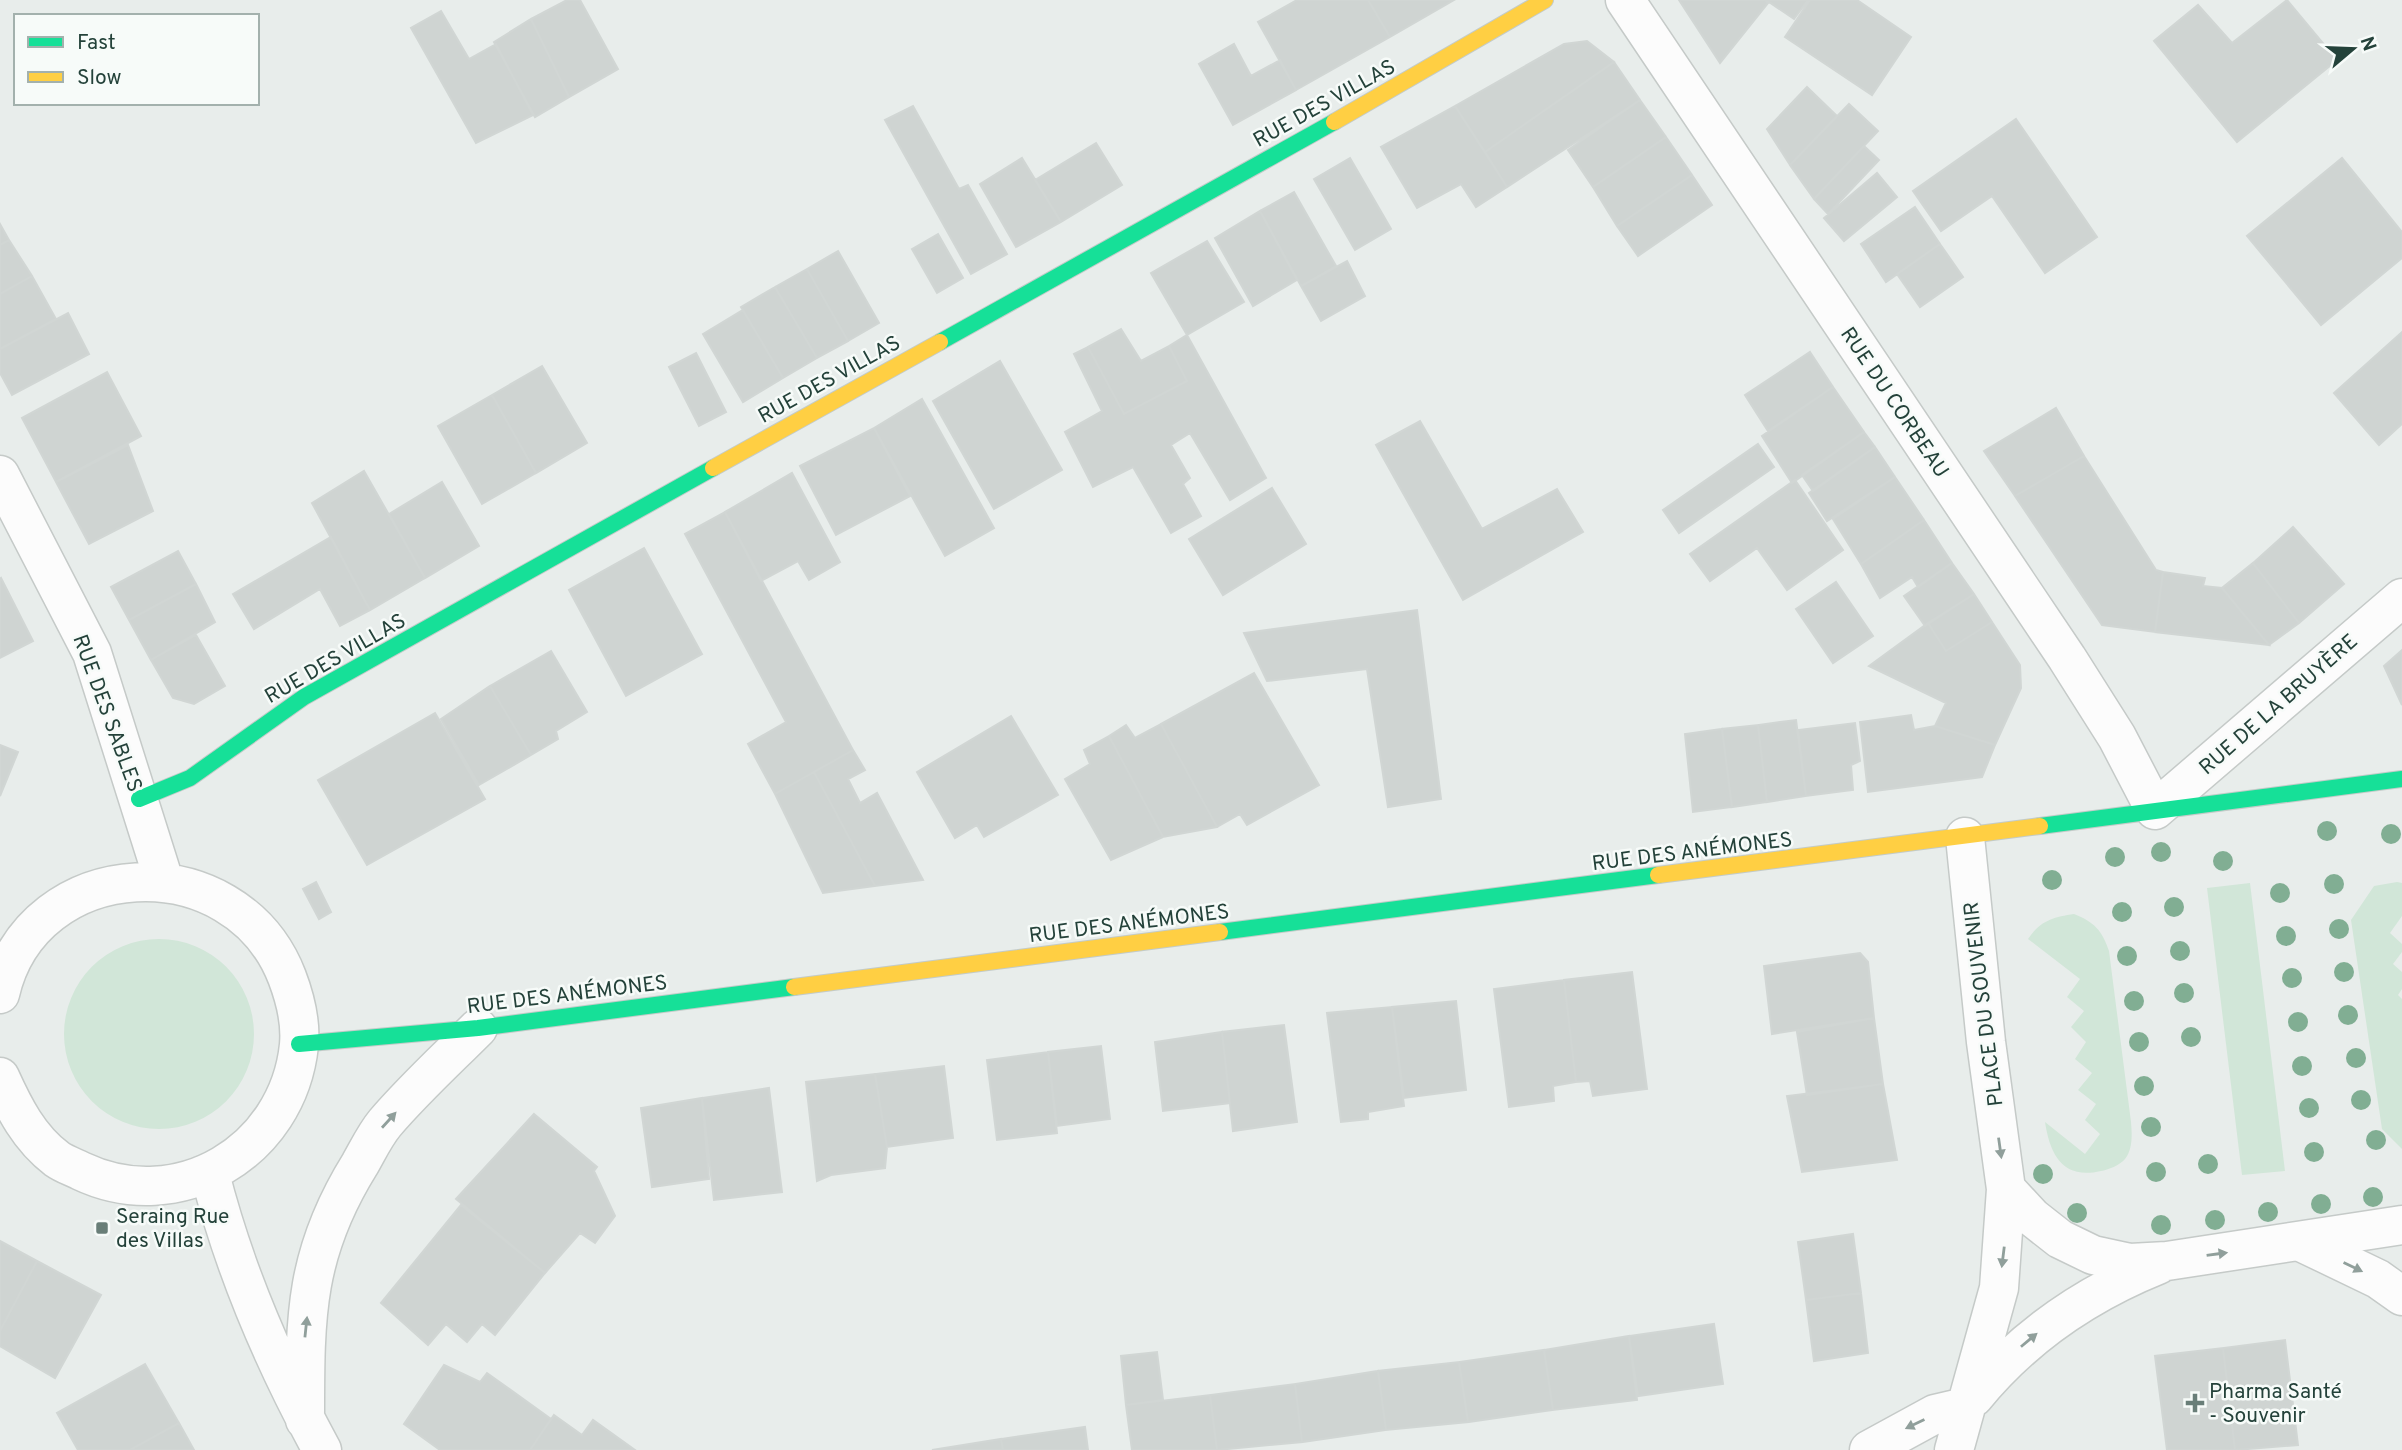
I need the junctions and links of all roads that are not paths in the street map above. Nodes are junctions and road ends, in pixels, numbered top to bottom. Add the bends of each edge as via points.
1 (1545, 0) edge
2 (1625, 0) edge
3 (0, 475) edge
4 (2402, 598) edge
5 (2402, 779) edge
6 (139, 799) junction
7 (2155, 810) junction
8 (1965, 837) junction
9 (164, 881) junction
10 (0, 994) edge
11 (478, 1028) junction
12 (299, 1044) junction
13 (0, 1077) edge
14 (210, 1174) junction
15 (2006, 1189) junction
16 (2402, 1225) edge
17 (2301, 1242) junction
18 (2167, 1261) junction
19 (2402, 1296) edge
20 (1965, 1407) junction
21 (314, 1435) edge
22 (1869, 1450) edge
23 (1954, 1450) edge

1 - 6 street, RUE DES VILLAS via 304,697 190,778
2 - 7 street, RUE DU CORBEAU via 2067,658 2117,737
3 - 6 street, RUE DES SABLES via 92,653
4 - 7 street, RUE DE LA BRUYÈRE
5 - 7 street
6 - 9 street, RUE DES SABLES
7 - 8 street
8 - 11 street, RUE DES ANÉMONES
8 -> 15 street, PLACE DU SOUVENIR
9 - 10 street via 115,883 69,901 31,933 4,975
9 - 12 street via 209,894 249,919 278,954 295,998
11 - 12 street, RUE DES ANÉMONES
21 -> 11 street via 305,1336 321,1238 336,1202 384,1125
12 - 14 street via 286,1098 255,1143
13 - 14 street via 21,1121 57,1159 105,1182 158,1187
14 - 21 street via 246,1285
15 - 18 street via 2060,1239 2093,1255 2130,1263
15 -> 20 street, PLACE DU SOUVENIR via 1999,1288
16 - 17 street
18 -> 17 street
17 -> 19 street via 2378,1279
20 -> 18 street via 2000,1365 2047,1325 2088,1298
20 -> 22 street via 1936,1414
20 - 23 street, PLACE DU SOUVENIR

